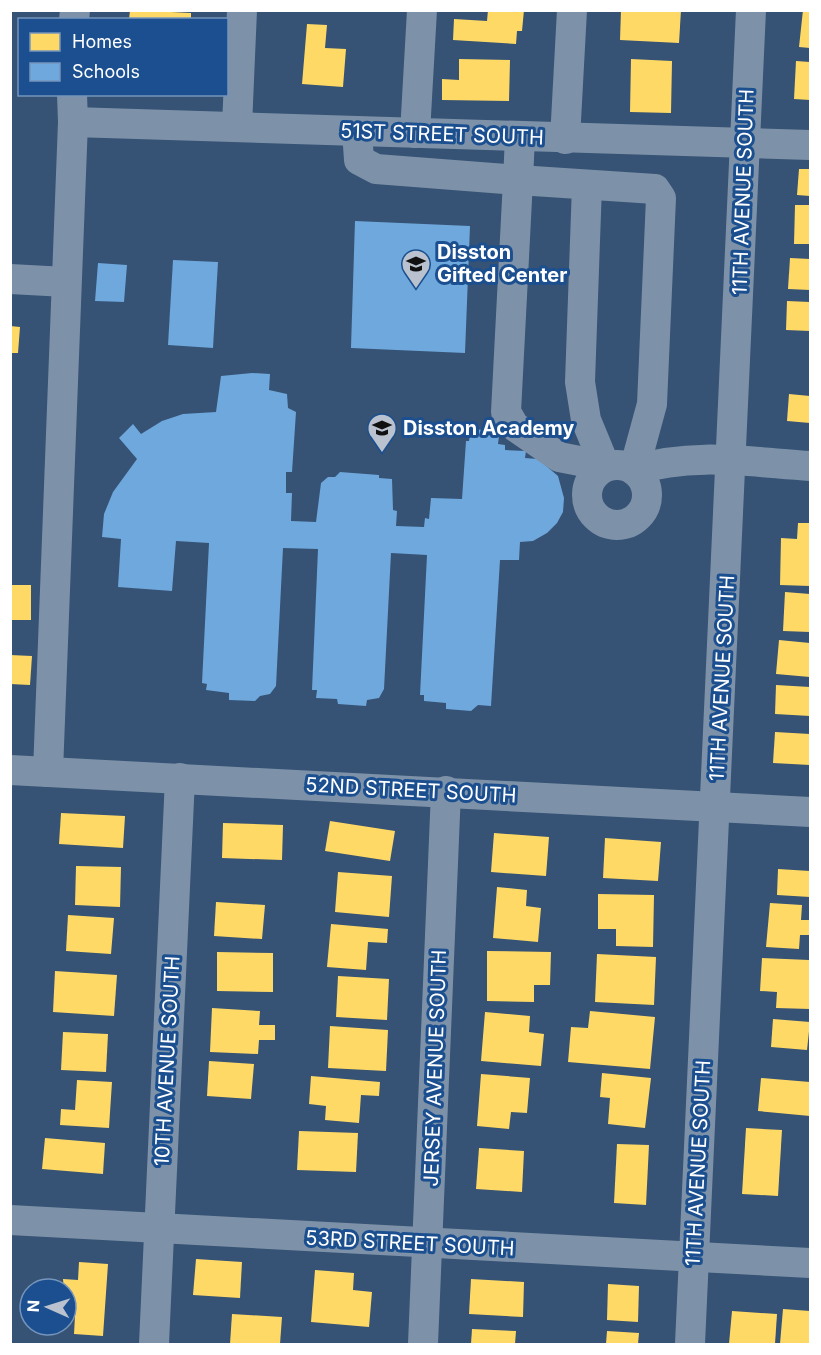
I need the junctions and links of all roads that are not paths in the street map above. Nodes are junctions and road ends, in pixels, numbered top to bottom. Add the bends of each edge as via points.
1 (242, 10) edge
2 (422, 10) edge
3 (572, 10) edge
4 (751, 10) edge
5 (72, 108) edge
6 (237, 126) junction
7 (357, 131) junction
8 (415, 133) junction
9 (520, 137) junction
10 (565, 139) junction
11 (745, 143) junction
12 (810, 145) edge
13 (518, 180) junction
14 (587, 185) junction
15 (10, 279) edge
16 (66, 282) junction
17 (732, 461) junction
18 (605, 466) junction
19 (810, 466) edge
20 (634, 470) junction
21 (10, 770) edge
22 (48, 772) junction
23 (180, 778) junction
24 (446, 791) junction
25 (715, 805) junction
26 (810, 812) edge
27 (10, 1220) edge
28 (159, 1230) junction
29 (428, 1244) junction
30 (694, 1258) junction
31 (810, 1263) edge
32 (154, 1344) edge
33 (423, 1344) edge
34 (690, 1344) edge

1 - 6 street
2 - 8 street
3 - 10 street
4 - 11 street, 11TH AVENUE SOUTH
5 - 6 street, 51ST STREET SOUTH
5 - 16 street
6 - 7 street, 51ST STREET SOUTH
7 - 8 street, 51ST STREET SOUTH
7 - 13 street via 359,160 376,169
8 - 9 street, 51ST STREET SOUTH
9 - 10 street, 51ST STREET SOUTH
9 - 13 street
10 - 11 street, 51ST STREET SOUTH
11 - 12 street, 51ST STREET SOUTH
11 - 17 street, 11TH AVENUE SOUTH
13 - 14 street
13 - 18 street via 506,412 514,426 559,457
14 - 18 street via 580,382 586,420
14 - 20 street via 655,189 661,198 652,404
15 - 16 street
16 - 22 street
17 - 19 street
17 - 20 street via 665,461
17 - 25 street, 11TH AVENUE SOUTH
18 - 20 street via 625,465
18 - 20 street via 590,480 587,500 596,517 614,525 632,521 645,506 646,487
21 - 22 street, 52ND STREET SOUTH
22 - 23 street, 52ND STREET SOUTH
23 - 24 street, 52ND STREET SOUTH
23 - 28 street, 10TH AVENUE SOUTH
24 - 25 street, 52ND STREET SOUTH
24 - 29 street, JERSEY AVENUE SOUTH
25 - 26 street, 52ND STREET SOUTH
25 - 30 street, 11TH AVENUE SOUTH
27 - 28 street, 53RD STREET SOUTH
28 - 29 street, 53RD STREET SOUTH
28 - 32 street, 10TH AVENUE SOUTH
29 - 30 street, 53RD STREET SOUTH
29 - 33 street, JERSEY AVENUE SOUTH
30 - 31 street, 53RD STREET SOUTH
30 - 34 street, 11TH AVENUE SOUTH

